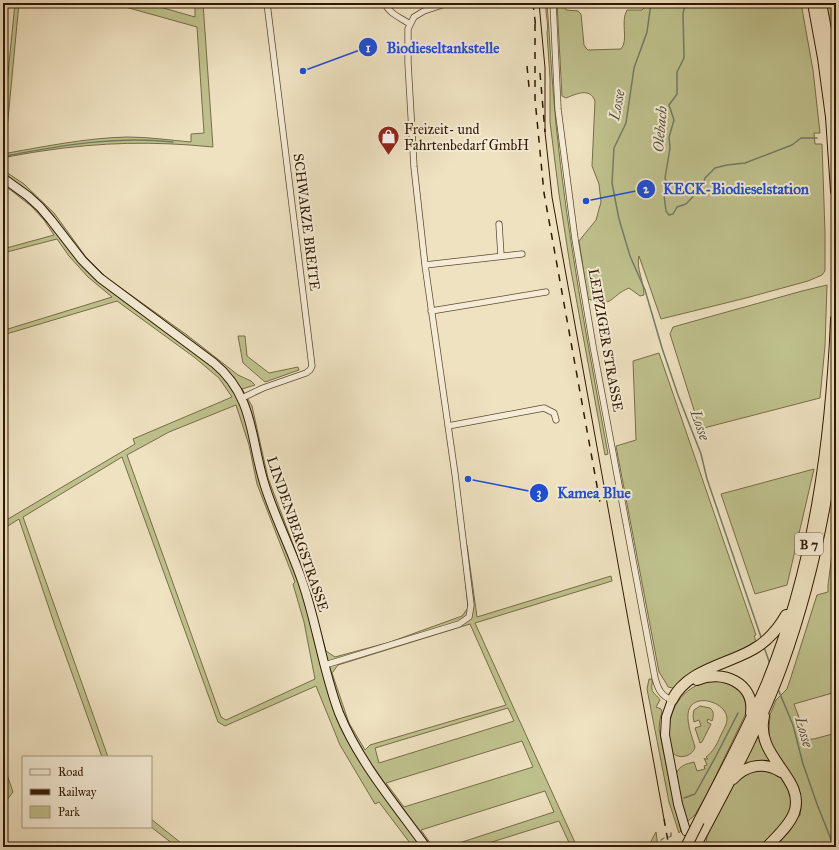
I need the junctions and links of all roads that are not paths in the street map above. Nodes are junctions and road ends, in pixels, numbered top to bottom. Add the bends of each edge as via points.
1 (267, 3) edge
2 (385, 3) edge
3 (448, 3) edge
4 (553, 3) edge
5 (814, 3) edge
6 (821, 3) edge
7 (410, 24) junction
8 (836, 105) edge
9 (3, 178) edge
10 (836, 191) edge
11 (499, 224) dead end
12 (522, 254) dead end
13 (501, 256) junction
14 (425, 265) junction
15 (546, 292) dead end
16 (432, 311) junction
17 (836, 319) edge
18 (242, 398) junction
19 (556, 420) dead end
20 (448, 426) junction
21 (836, 433) edge
22 (795, 599) junction
23 (325, 665) junction
24 (769, 691) junction
25 (672, 700) junction
26 (750, 719) junction
27 (787, 777) junction
28 (725, 790) junction
29 (686, 832) dead end
30 (426, 847) edge
31 (686, 847) edge
32 (695, 847) edge
33 (767, 847) edge

1 - 18 street, SCHWARZE BREITE via 312,366 306,373
2 - 7 street via 396,16
3 - 7 street via 424,11 414,17
4 - 25 street, LEIPZIGER STRASSE via 558,109 575,239 593,346 655,678 660,691
5 - 10 highway via 831,117
6 - 8 highway via 831,56
7 - 14 street via 407,42 414,167
9 - 18 main road, LINDENBERGSTRASSE via 34,201 86,264 105,282 218,367
11 - 13 street
12 - 13 street
13 - 14 street
14 - 16 street
15 - 16 street
16 - 20 street
17 - 22 highway, B 7 via 834,372 820,488 807,556
18 - 23 main road, LINDENBERGSTRASSE via 265,486 305,589
19 - 20 street via 554,413 544,408
20 - 23 street via 471,605 469,617 459,624
21 - 24 highway, B 7 via 829,486 811,571 782,667
22 - 24 highway, B 7 via 777,655
22 - 25 highway via 770,636 753,649 696,675 680,688
23 - 30 main road, LINDENBERGSTRASSE via 339,712 352,739
24 - 26 highway, B 7
24 - 27 highway via 763,722 764,738 770,753
24 - 28 highway, B 7
25 - 26 highway via 697,680 710,676 726,677 740,685 749,696 752,706
25 - 29 main road via 666,717 665,735
26 - 31 highway, B 7, bridge
27 - 28 highway via 770,766 755,766 740,772
27 - 33 highway via 795,793 795,810 787,824
28 - 32 highway, B 7

